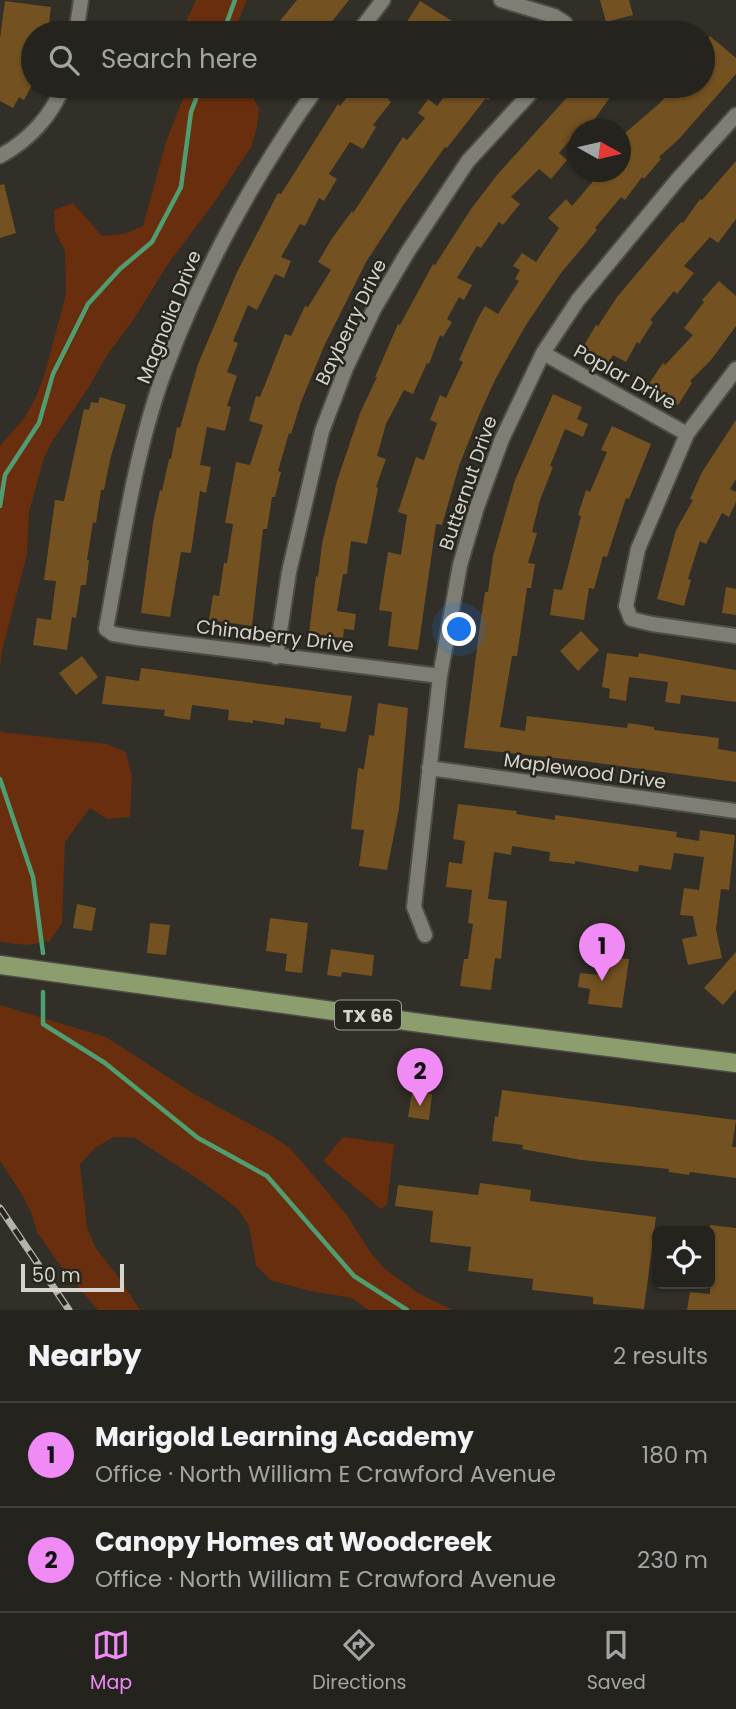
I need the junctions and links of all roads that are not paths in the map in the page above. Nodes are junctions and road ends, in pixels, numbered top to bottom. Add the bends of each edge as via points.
1 (81, 0) edge
2 (383, 0) edge
3 (501, 0) edge
4 (78, 21) edge
5 (367, 21) edge
6 (562, 21) edge
7 (56, 98) edge
8 (310, 98) edge
9 (526, 98) edge
10 (736, 116) edge
11 (0, 156) edge
12 (543, 353) junction
13 (736, 369) edge
14 (687, 434) junction
15 (106, 629) joint
16 (736, 636) edge
17 (276, 656) junction
18 (440, 676) junction
19 (429, 768) junction
20 (736, 811) edge
21 (425, 935) dead end
22 (0, 965) edge
23 (736, 1063) edge

1 - 4 street
2 - 5 street
3 - 6 street
7 - 11 street via 40,124
8 - 15 street, Magnolia Drive via 222,239 164,372 132,487
9 - 17 street, Bayberry Drive via 468,161 407,253 346,368 322,431 289,572
10 - 12 street, Butternut Drive via 578,300
12 - 14 street, Poplar Drive
12 - 18 street, Butternut Drive via 502,439 477,507 460,565
13 - 14 street
14 - 16 street via 638,549 626,606 631,619
15 - 17 street, Chinaberry Drive via 137,638
17 - 18 street, Chinaberry Drive
18 - 19 street, Butternut Drive
19 - 20 street, Maplewood Drive
19 - 21 street, Butternut Drive via 414,906
22 - 23 main road, TX 66

